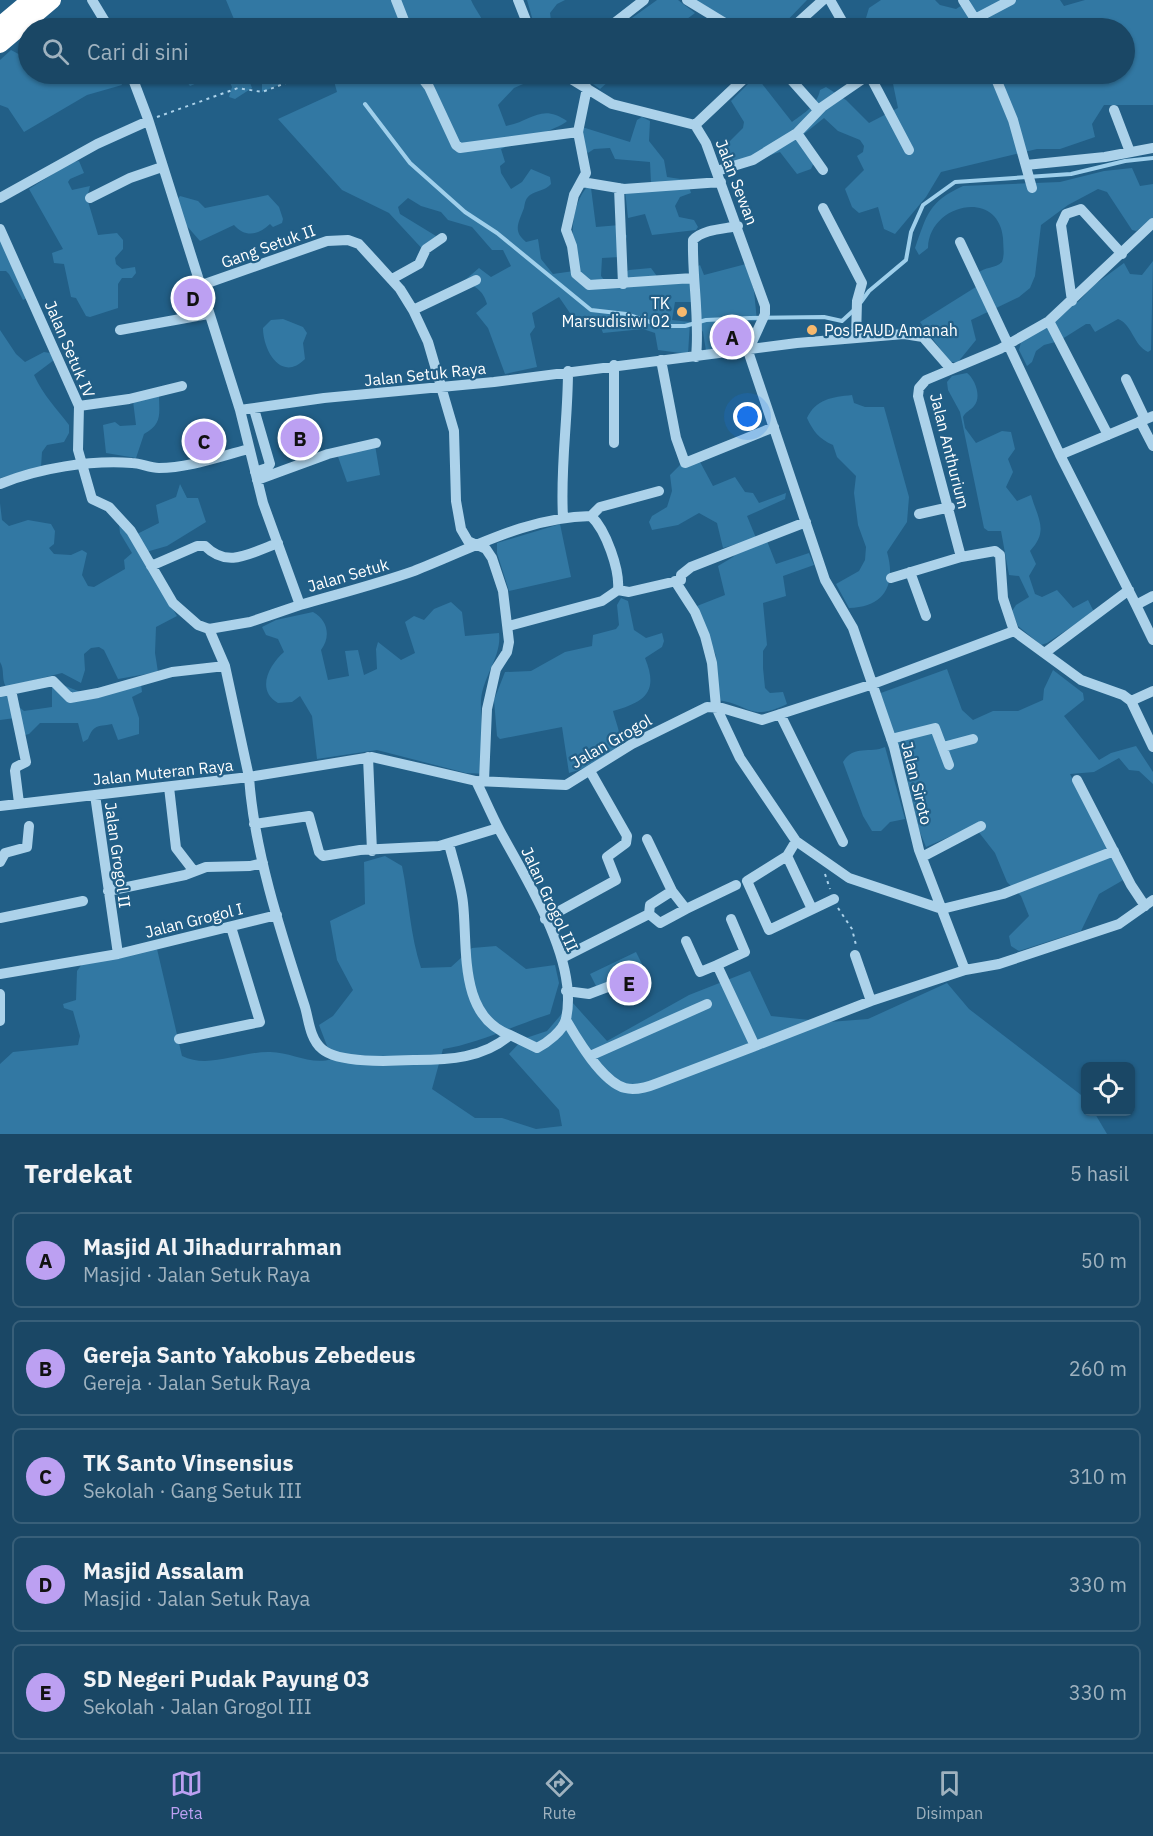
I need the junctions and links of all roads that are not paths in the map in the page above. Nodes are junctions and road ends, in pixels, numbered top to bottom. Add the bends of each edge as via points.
1 (31, 0) edge
2 (52, 0) edge
3 (92, 0) edge
4 (396, 0) edge
5 (518, 0) edge
6 (644, 0) edge
7 (687, 0) edge
8 (823, 0) edge
9 (830, 0) edge
10 (963, 0) edge
11 (1011, 0) edge
12 (31, 18) edge
13 (103, 18) edge
14 (403, 18) edge
15 (525, 18) edge
16 (621, 18) edge
17 (717, 18) edge
18 (803, 18) edge
19 (840, 18) edge
20 (972, 18) edge
21 (984, 18) edge
22 (0, 26) edge
23 (18, 29) edge
24 (0, 44) edge
25 (135, 84) edge
26 (427, 84) edge
27 (580, 84) edge
28 (738, 84) edge
29 (795, 84) edge
30 (855, 84) edge
31 (874, 84) edge
32 (998, 84) edge
33 (587, 88) junction
34 (818, 110) junction
35 (1114, 110) dead end
36 (148, 121) junction
37 (695, 124) junction
38 (578, 132) junction
39 (797, 133) junction
40 (1153, 148) edge
41 (909, 150) dead end
42 (1130, 152) junction
43 (162, 167) junction
44 (823, 170) dead end
45 (717, 171) junction
46 (582, 182) junction
47 (722, 182) junction
48 (619, 188) junction
49 (0, 198) edge
50 (90, 198) dead end
51 (823, 208) dead end
52 (1153, 223) edge
53 (738, 226) junction
54 (0, 229) edge
55 (442, 238) dead end
56 (960, 242) dead end
57 (1122, 254) junction
58 (693, 278) junction
59 (392, 279) junction
60 (476, 280) dead end
61 (623, 284) junction
62 (198, 286) junction
63 (1072, 301) junction
64 (413, 310) junction
65 (208, 314) junction
66 (1049, 321) junction
67 (120, 330) dead end
68 (856, 338) junction
69 (1010, 344) junction
70 (748, 351) junction
71 (696, 357) junction
72 (661, 360) junction
73 (614, 365) junction
74 (950, 368) junction
75 (568, 371) junction
76 (1126, 379) dead end
77 (182, 386) dead end
78 (442, 387) junction
79 (80, 406) junction
80 (254, 409) junction
81 (240, 410) junction
82 (1146, 419) edge
83 (774, 427) junction
84 (1108, 435) junction
85 (376, 443) dead end
86 (614, 443) dead end
87 (1153, 446) edge
88 (249, 449) junction
89 (1060, 455) junction
90 (84, 465) junction
91 (256, 476) junction
92 (0, 484) edge
93 (659, 491) dead end
94 (950, 507) junction
95 (919, 514) dead end
96 (591, 516) junction
97 (563, 517) junction
98 (806, 522) junction
99 (278, 543) junction
100 (478, 544) junction
101 (961, 557) junction
102 (152, 566) junction
103 (910, 572) junction
104 (891, 578) dead end
105 (675, 581) junction
106 (618, 590) junction
107 (1129, 590) junction
108 (1153, 596) edge
109 (300, 605) junction
110 (1137, 605) junction
111 (926, 616) dead end
112 (509, 626) junction
113 (209, 629) junction
114 (1014, 631) junction
115 (1153, 640) edge
116 (1046, 652) junction
117 (225, 666) junction
118 (870, 685) junction
119 (1153, 690) edge
120 (5, 691) edge
121 (1131, 701) junction
122 (716, 707) junction
123 (780, 714) junction
124 (973, 738) dead end
125 (891, 739) junction
126 (1152, 743) edge
127 (943, 747) junction
128 (368, 757) junction
129 (949, 765) dead end
130 (590, 771) junction
131 (249, 777) junction
132 (1077, 780) dead end
133 (480, 781) junction
134 (169, 787) junction
135 (95, 795) junction
136 (19, 802) junction
137 (0, 806) edge
138 (254, 824) junction
139 (29, 826) dead end
140 (981, 826) dead end
141 (498, 828) junction
142 (647, 839) dead end
143 (796, 841) junction
144 (843, 842) dead end
145 (449, 844) junction
146 (372, 850) junction
147 (1114, 851) junction
148 (788, 856) junction
149 (922, 857) junction
150 (0, 862) edge
151 (263, 863) junction
152 (193, 870) junction
153 (736, 885) dead end
154 (108, 891) junction
155 (672, 891) junction
156 (834, 899) dead end
157 (83, 901) dead end
158 (1149, 903) edge
159 (686, 909) junction
160 (812, 909) junction
161 (942, 909) junction
162 (649, 914) junction
163 (278, 915) junction
164 (0, 918) edge
165 (545, 919) junction
166 (731, 920) dead end
167 (231, 927) junction
168 (686, 941) dead end
169 (118, 954) junction
170 (855, 955) dead end
171 (562, 957) junction
172 (717, 965) junction
173 (965, 970) junction
174 (0, 974) edge
175 (642, 974) dead end
176 (566, 991) junction
177 (0, 994) edge
178 (871, 1001) junction
179 (707, 1004) dead end
180 (566, 1020) junction
181 (0, 1021) edge
182 (510, 1035) junction
183 (179, 1039) dead end
184 (755, 1046) junction
185 (590, 1056) junction

1 - 22 highway
2 - 12 highway
3 - 13 street
4 - 14 street
5 - 15 street
6 - 16 street
7 - 17 street
8 - 18 street
9 - 19 street
10 - 20 street
11 - 21 street
23 - 24 highway
25 - 36 street
26 - 38 street via 460,148
27 - 33 street
28 - 37 street
29 - 34 street
30 - 34 street
31 - 41 street
32 - 42 street via 1029,177
33 - 37 street via 612,105
33 - 38 street
34 - 39 street
35 - 42 street
36 - 43 street
36 - 49 street via 97,144
37 - 45 street, Jalan Sewan
38 - 46 street via 586,168
39 - 44 street
39 - 45 street via 753,160
40 - 42 street
43 - 50 street
43 - 62 street
45 - 47 street, Jalan Sewan
46 - 48 street
46 - 61 street via 574,195 566,230 576,274 589,285
47 - 48 street
47 - 53 street, Jalan Sewan
48 - 61 street
51 - 68 street via 859,274 862,288
52 - 57 street, Jalan Anthurium
53 - 58 street via 697,235 693,240
53 - 70 street, Jalan Sewan via 765,306 762,323
54 - 79 street, Jalan Setuk IV
55 - 59 street via 426,249 419,264
56 - 69 street
57 - 63 street, Jalan Anthurium
57 - 63 street via 1081,209 1066,214 1061,225
58 - 61 street
58 - 71 street via 698,321
59 - 62 street, Gang Setuk II via 360,244 348,240 327,241
59 - 64 street, Gang Setuk II
60 - 64 street
62 - 65 street
63 - 66 street, Jalan Anthurium
64 - 78 street, Gang Setuk II
65 - 67 street
65 - 81 street
66 - 69 street, Jalan Anthurium
66 - 84 street
68 - 70 street, Jalan Setuk Raya
68 - 74 street, Jalan Setuk Raya via 915,334 923,337
69 - 74 street, Jalan Anthurium
69 - 89 street
70 - 71 street, Jalan Setuk Raya
70 - 83 street
71 - 72 street, Jalan Setuk Raya
72 - 73 street, Jalan Setuk Raya
72 - 83 street via 676,438 685,463
73 - 75 street, Jalan Setuk Raya
73 - 86 street
74 - 94 street, Jalan Anthurium via 926,380 918,396
75 - 78 street, Jalan Setuk Raya
75 - 97 street via 568,417 562,445
76 - 82 street
77 - 79 street
78 - 80 street, Jalan Setuk Raya
78 - 100 street, Gang Setuk II via 454,431 461,529 468,541
79 - 90 street, Jalan Setuk IV via 78,450
80 - 81 street, Jalan Setuk Raya
80 - 91 street via 270,464
81 - 88 street, Jalan Setuk
82 - 84 street
82 - 87 street
83 - 98 street
84 - 89 street
85 - 91 street
88 - 90 street via 175,467 134,463
88 - 91 street, Jalan Setuk
89 - 107 street
90 - 92 street via 16,477
90 - 102 street, Jalan Setuk IV via 92,499 109,507 127,526
91 - 99 street, Jalan Setuk
93 - 96 street via 600,507
94 - 95 street
94 - 101 street, Jalan Anthurium
96 - 97 street, Jalan Setuk
96 - 106 street via 602,527
97 - 100 street, Jalan Setuk via 511,530
98 - 105 street via 691,567 681,575 681,580
98 - 118 street via 825,580 853,628
99 - 102 street via 231,559 222,559 205,546 197,546
99 - 109 street, Jalan Setuk
100 - 109 street, Jalan Setuk via 401,575
100 - 112 street, Gang Setuk II via 492,558
101 - 103 street
101 - 114 street via 985,551 1000,555 1003,598
102 - 113 street, Jalan Setuk IV via 183,614
103 - 104 street
103 - 111 street
105 - 106 street via 629,592
105 - 122 street via 705,636
106 - 112 street via 592,604
107 - 110 street
107 - 116 street
108 - 110 street
109 - 113 street via 250,622
110 - 115 street
112 - 133 street, Gang Setuk II via 507,652 496,669 487,709
113 - 117 street, Jalan Muteran Raya
114 - 116 street
114 - 118 street
116 - 121 street via 1081,680
117 - 120 street via 172,672 70,698 53,681
117 - 131 street, Jalan Muteran Raya
118 - 123 street
118 - 125 street, Jalan Siroto
119 - 121 street
120 - 136 street via 26,762 15,771
121 - 126 street
122 - 123 street via 762,720
122 - 130 street, Jalan Grogol via 699,710 632,744
122 - 143 street via 740,758
123 - 144 street
124 - 127 street
125 - 127 street via 935,728
125 - 149 street, Jalan Siroto
127 - 129 street
128 - 131 street, Jalan Grogol
128 - 133 street, Jalan Grogol
128 - 146 street
130 - 133 street, Jalan Grogol via 566,785
130 - 165 street via 627,838 626,843 607,856 616,880
131 - 134 street, Jalan Muteran Raya
131 - 138 street
132 - 147 street
133 - 141 street, Jalan Grogol III
134 - 135 street, Jalan Muteran Raya
134 - 152 street via 176,848
135 - 136 street, Jalan Muteran Raya
135 - 154 street, Jalan Grogol II
136 - 137 street, Jalan Muteran Raya
138 - 146 street via 307,815 311,817 321,855
138 - 151 street
139 - 150 street via 27,847 5,853
140 - 149 street
141 - 145 street
141 - 165 street, Jalan Grogol III
142 - 155 street
143 - 148 street
143 - 161 street via 849,878
145 - 146 street
145 - 182 street via 462,899 470,985 489,1024
147 - 158 street
147 - 161 street via 1003,894
148 - 160 street
148 - 160 street via 747,881 769,930
149 - 161 street, Jalan Siroto
151 - 152 street
151 - 163 street
152 - 154 street
153 - 159 street
154 - 169 street, Jalan Grogol II
155 - 159 street
155 - 162 street via 650,905
156 - 160 street
157 - 164 street
158 - 173 street via 1119,924 999,964
159 - 162 street via 660,923
161 - 173 street, Jalan Siroto
162 - 171 street
163 - 167 street, Jalan Grogol I
163 - 182 street via 311,1030 328,1053 370,1060 439,1060 468,1057
165 - 171 street, Jalan Grogol III
166 - 172 street via 745,952
167 - 169 street, Jalan Grogol I
167 - 183 street via 261,1022
168 - 172 street via 700,972
169 - 174 street, Jalan Grogol I
170 - 178 street
171 - 176 street, Jalan Grogol III
172 - 184 street
173 - 178 street
175 - 176 street via 589,994
176 - 180 street, Jalan Grogol III
177 - 181 street
178 - 184 street
179 - 185 street
180 - 182 street via 537,1048
180 - 185 street
184 - 185 street via 634,1089 610,1080

